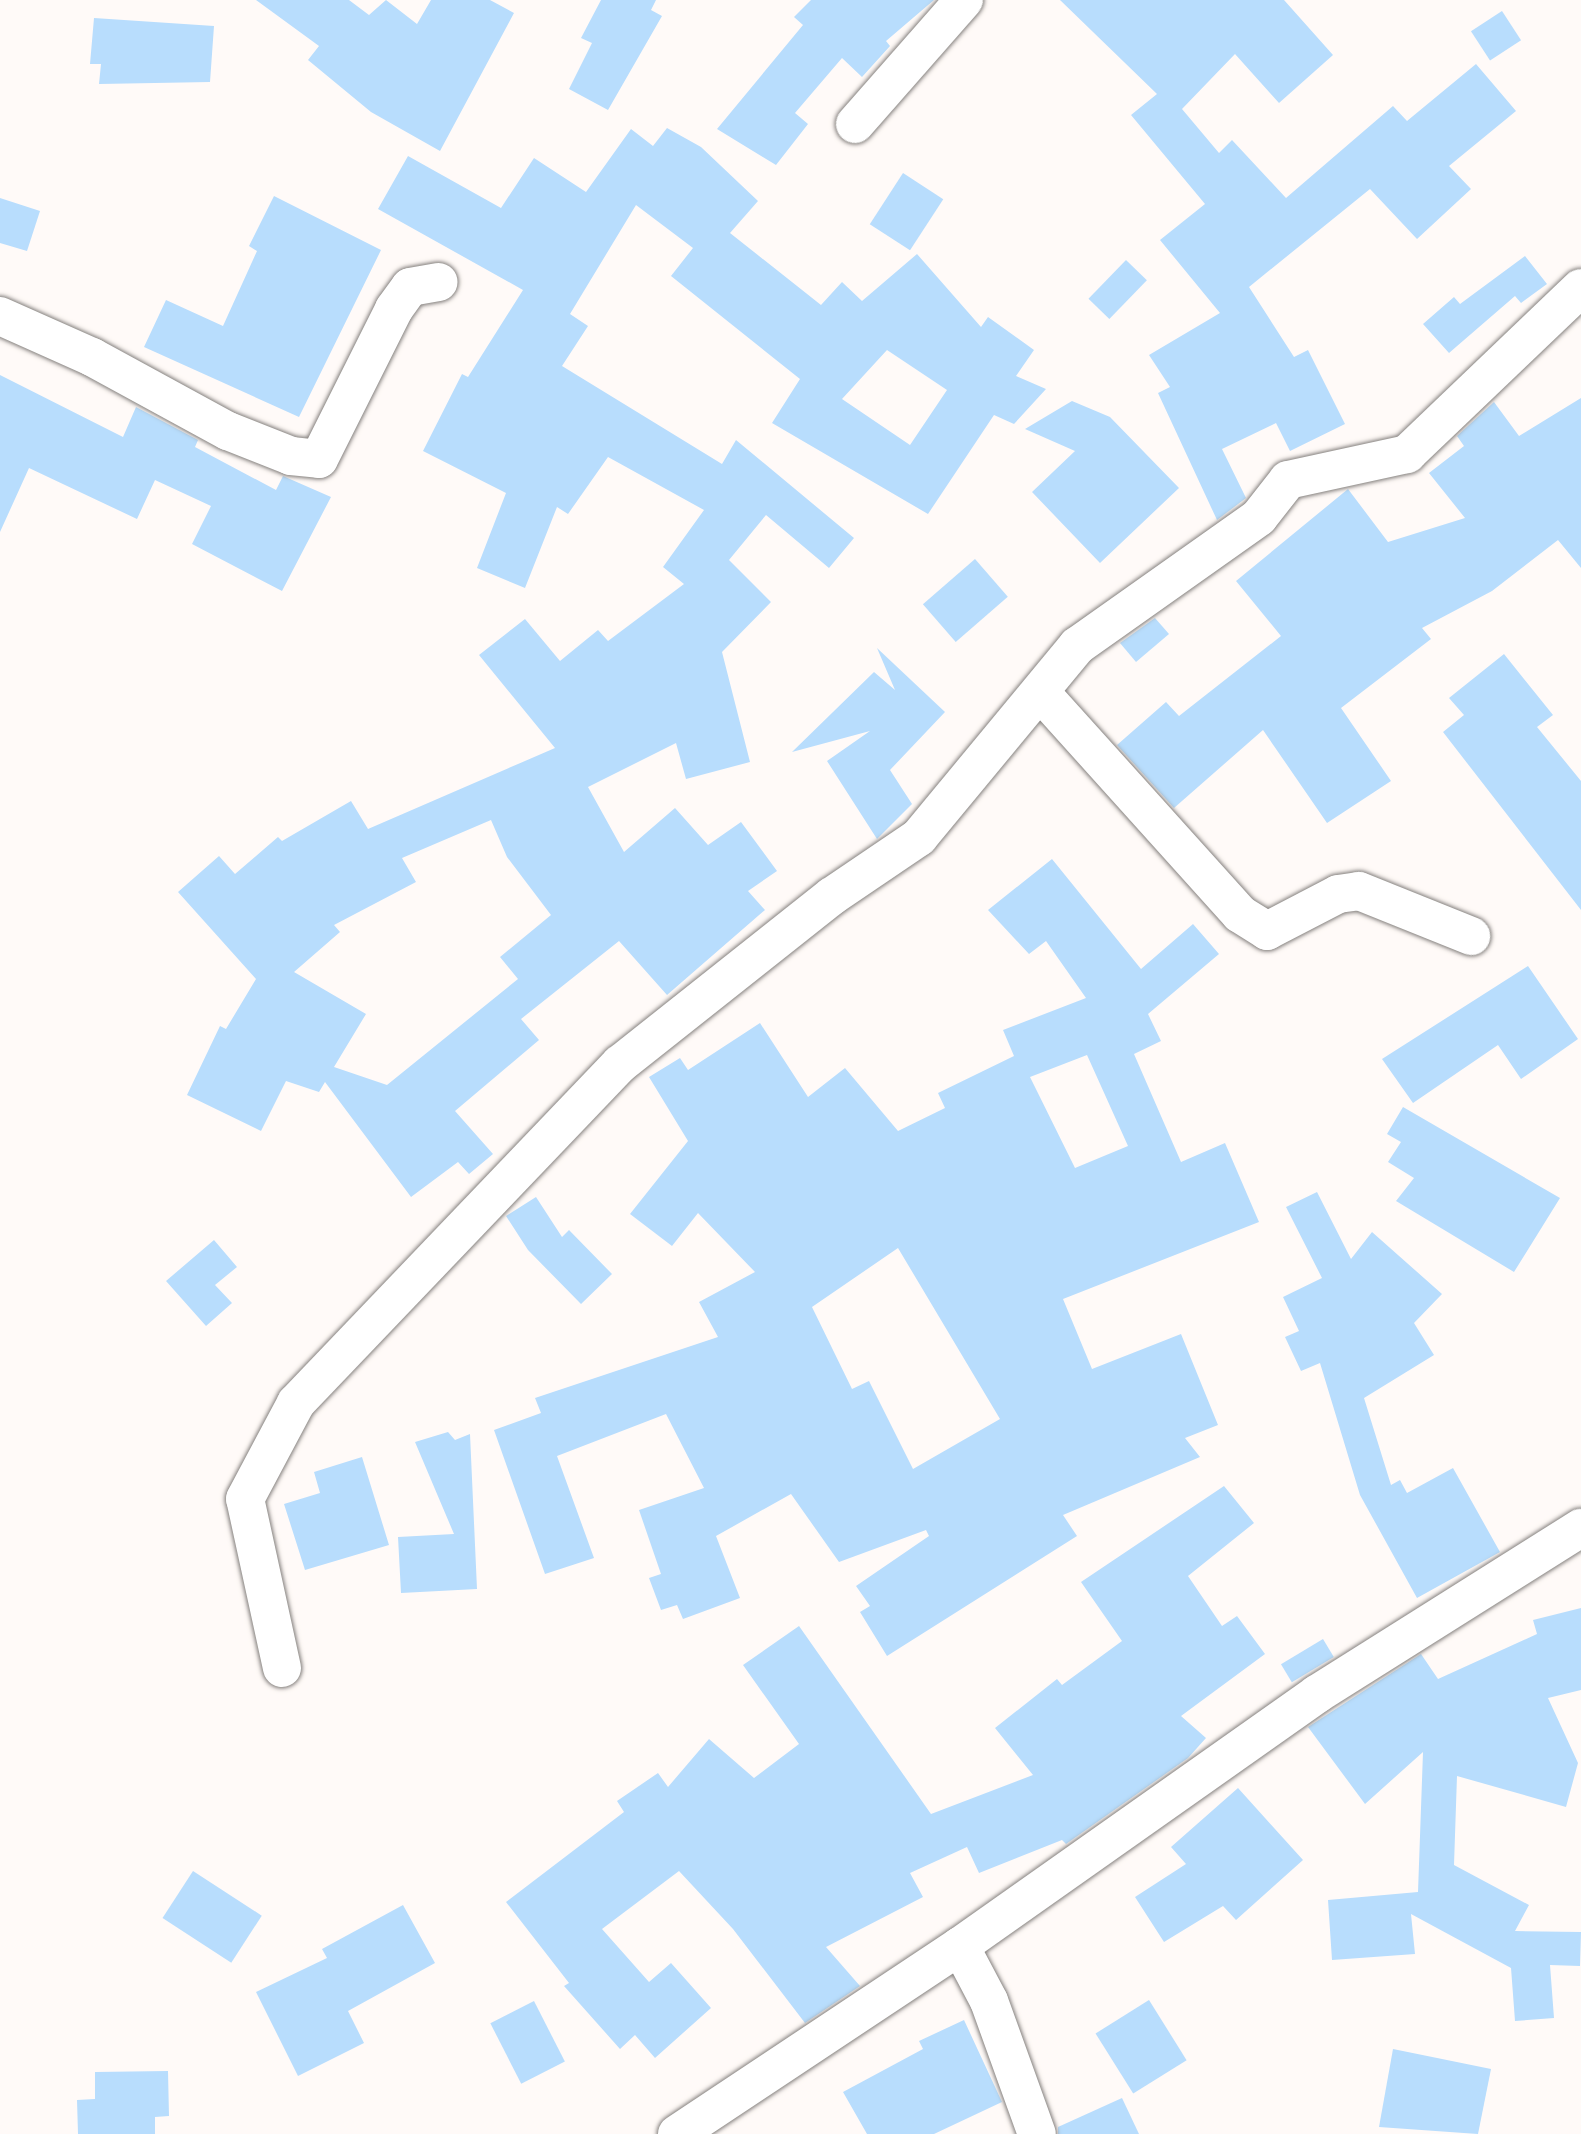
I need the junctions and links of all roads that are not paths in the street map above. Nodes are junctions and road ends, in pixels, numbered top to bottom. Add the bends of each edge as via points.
1 (964, 0) edge
2 (855, 124) dead end
3 (439, 282) dead end
4 (1581, 288) edge
5 (0, 316) edge
6 (1042, 694) junction
7 (1471, 936) dead end
8 (1581, 1528) edge
9 (282, 1668) dead end
10 (960, 1946) junction
11 (677, 2134) edge
12 (1037, 2134) edge

1 - 2 street
3 - 5 street via 410,287 394,309 319,459 291,456 228,431 92,357
4 - 6 street via 1407,454 1288,480 1259,517 1077,646
6 - 7 street via 1240,914 1267,931 1338,894 1359,891
6 - 9 street via 919,837 832,896 620,1064 296,1403 245,1499
8 - 10 street via 1317,1694
10 - 11 street
10 - 12 street via 989,2001

